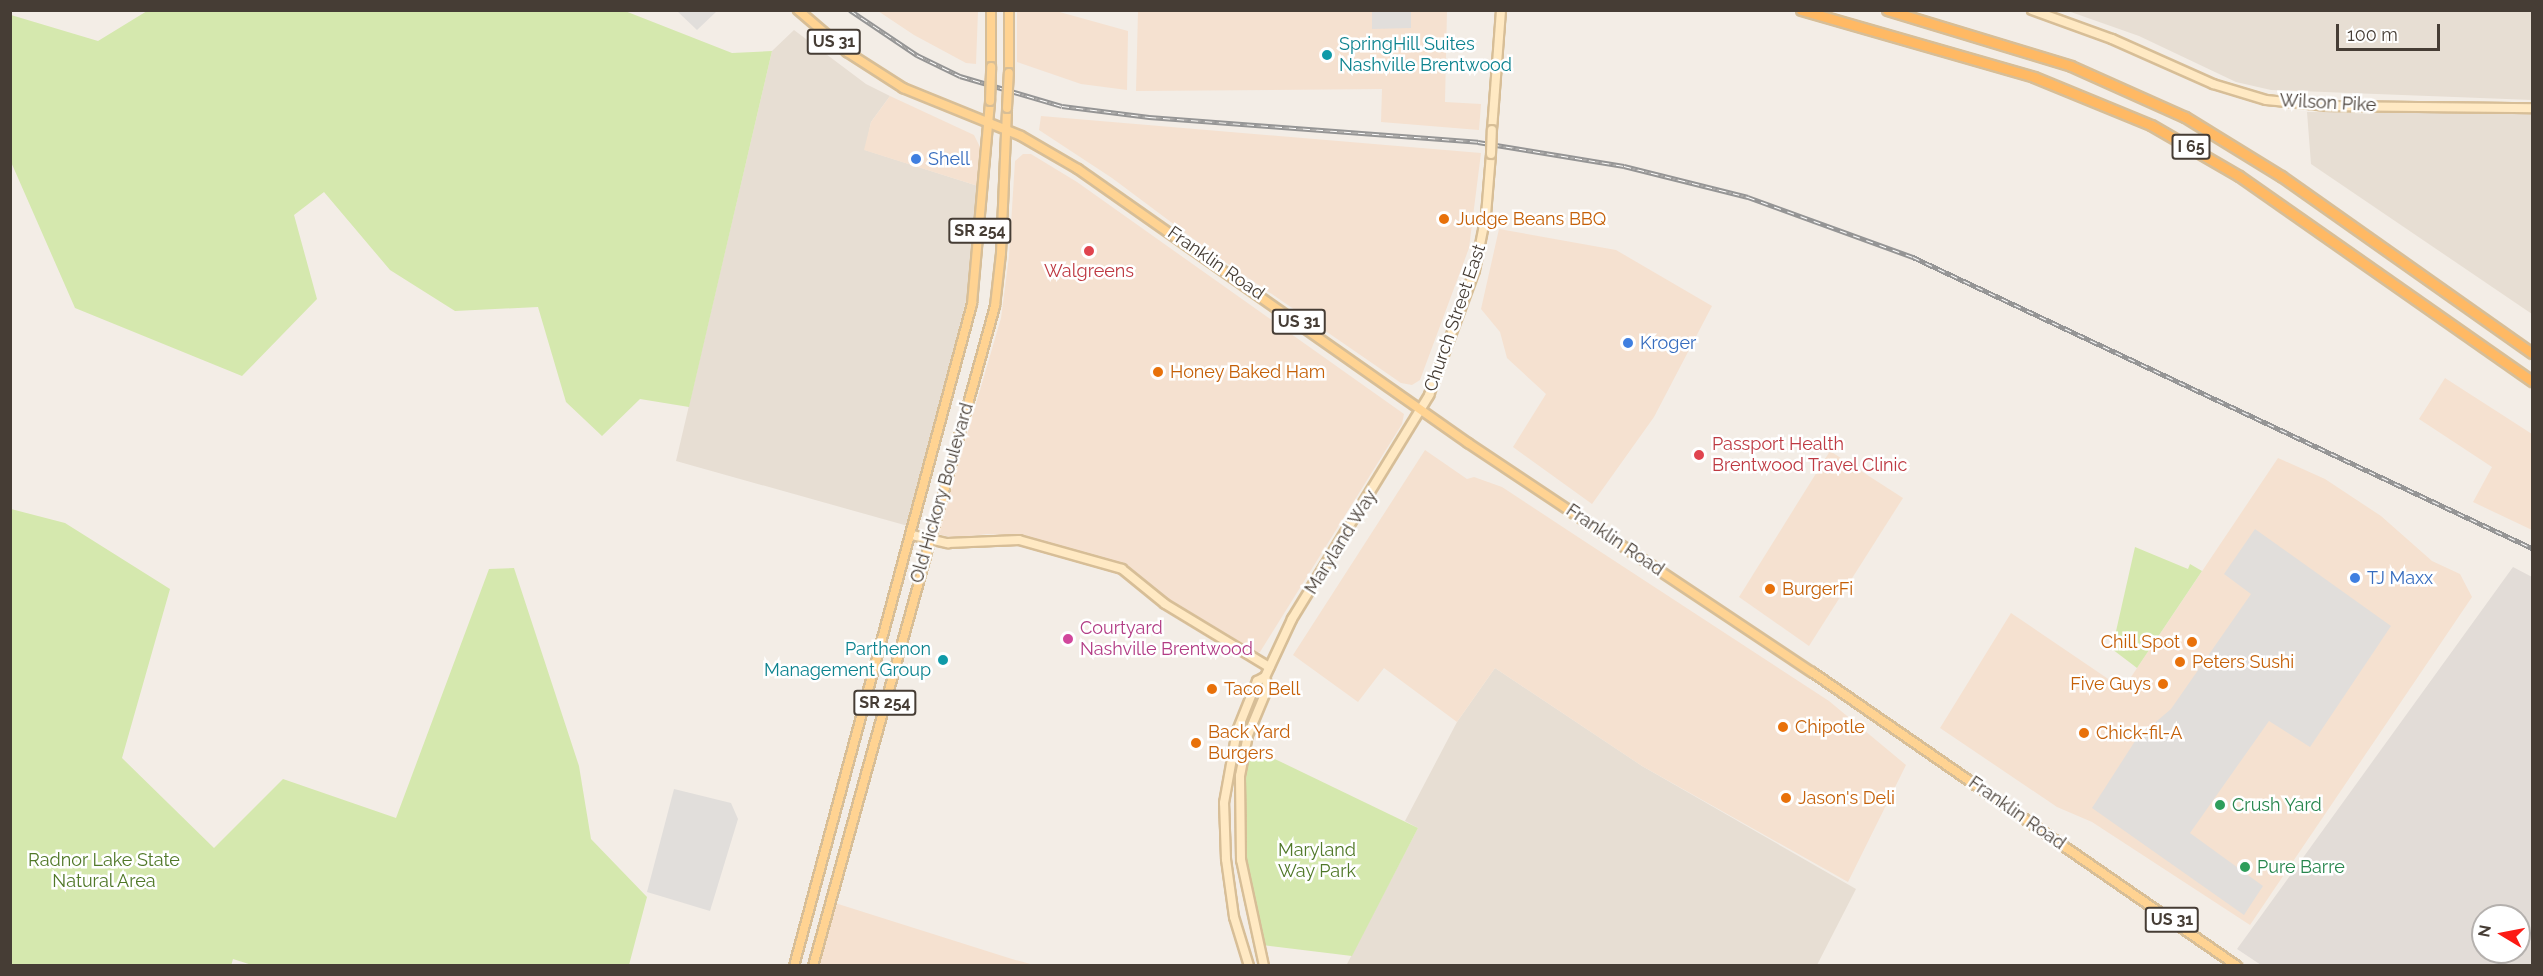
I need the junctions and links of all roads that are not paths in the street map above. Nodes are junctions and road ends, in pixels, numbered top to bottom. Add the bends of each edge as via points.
1 (798, 10) edge
2 (991, 10) edge
3 (1009, 10) edge
4 (1501, 10) edge
5 (1801, 10) edge
6 (1887, 10) edge
7 (2032, 10) edge
8 (2532, 108) edge
9 (989, 123) junction
10 (1006, 129) junction
11 (2532, 353) edge
12 (2532, 381) edge
13 (1423, 410) junction
14 (912, 535) junction
15 (928, 539) junction
16 (1269, 667) junction
17 (1265, 677) junction
18 (1224, 803) junction
19 (1240, 803) junction
20 (794, 966) edge
21 (813, 966) edge
22 (1249, 966) edge
23 (1264, 966) edge
24 (2237, 966) edge

1 - 9 main road, US 31 via 847,52 903,88
2 - 9 main road, Old Hickory Boulevard / SR 254, bridge
3 - 10 main road, Old Hickory Boulevard / SR 254, bridge
4 - 13 main road, Church Street East, bridge via 1486,215 1477,263
5 - 12 highway, I 65 via 2034,77 2151,125 2239,176
6 - 11 highway, I 65 via 2071,66 2186,117 2281,176
7 - 8 main road, Wilson Pike via 2112,39 2213,84 2266,100 2326,106
9 - 10 main road, Franklin Road / US 31
9 - 14 main road, Old Hickory Boulevard / SR 254 via 972,304
10 - 13 main road, Franklin Road / US 31 via 1060,157 1134,206
10 - 15 main road, Old Hickory Boulevard / SR 254 via 995,306
13 - 16 main road, Maryland Way via 1292,620
13 - 24 main road, Franklin Road / US 31 via 2019,813
14 - 15 main road
14 - 20 main road, Old Hickory Boulevard / SR 254
15 - 16 main road via 956,544 1019,540 1122,569 1171,608
15 - 21 main road, Old Hickory Boulevard / SR 254
16 - 17 main road, Maryland Way
17 - 18 main road, Maryland Way via 1257,681 1237,731
17 - 19 main road, Maryland Way via 1268,687 1242,756
18 - 19 main road
18 - 22 main road, Maryland Way via 1234,917
19 - 23 main road, Maryland Way via 1241,860

